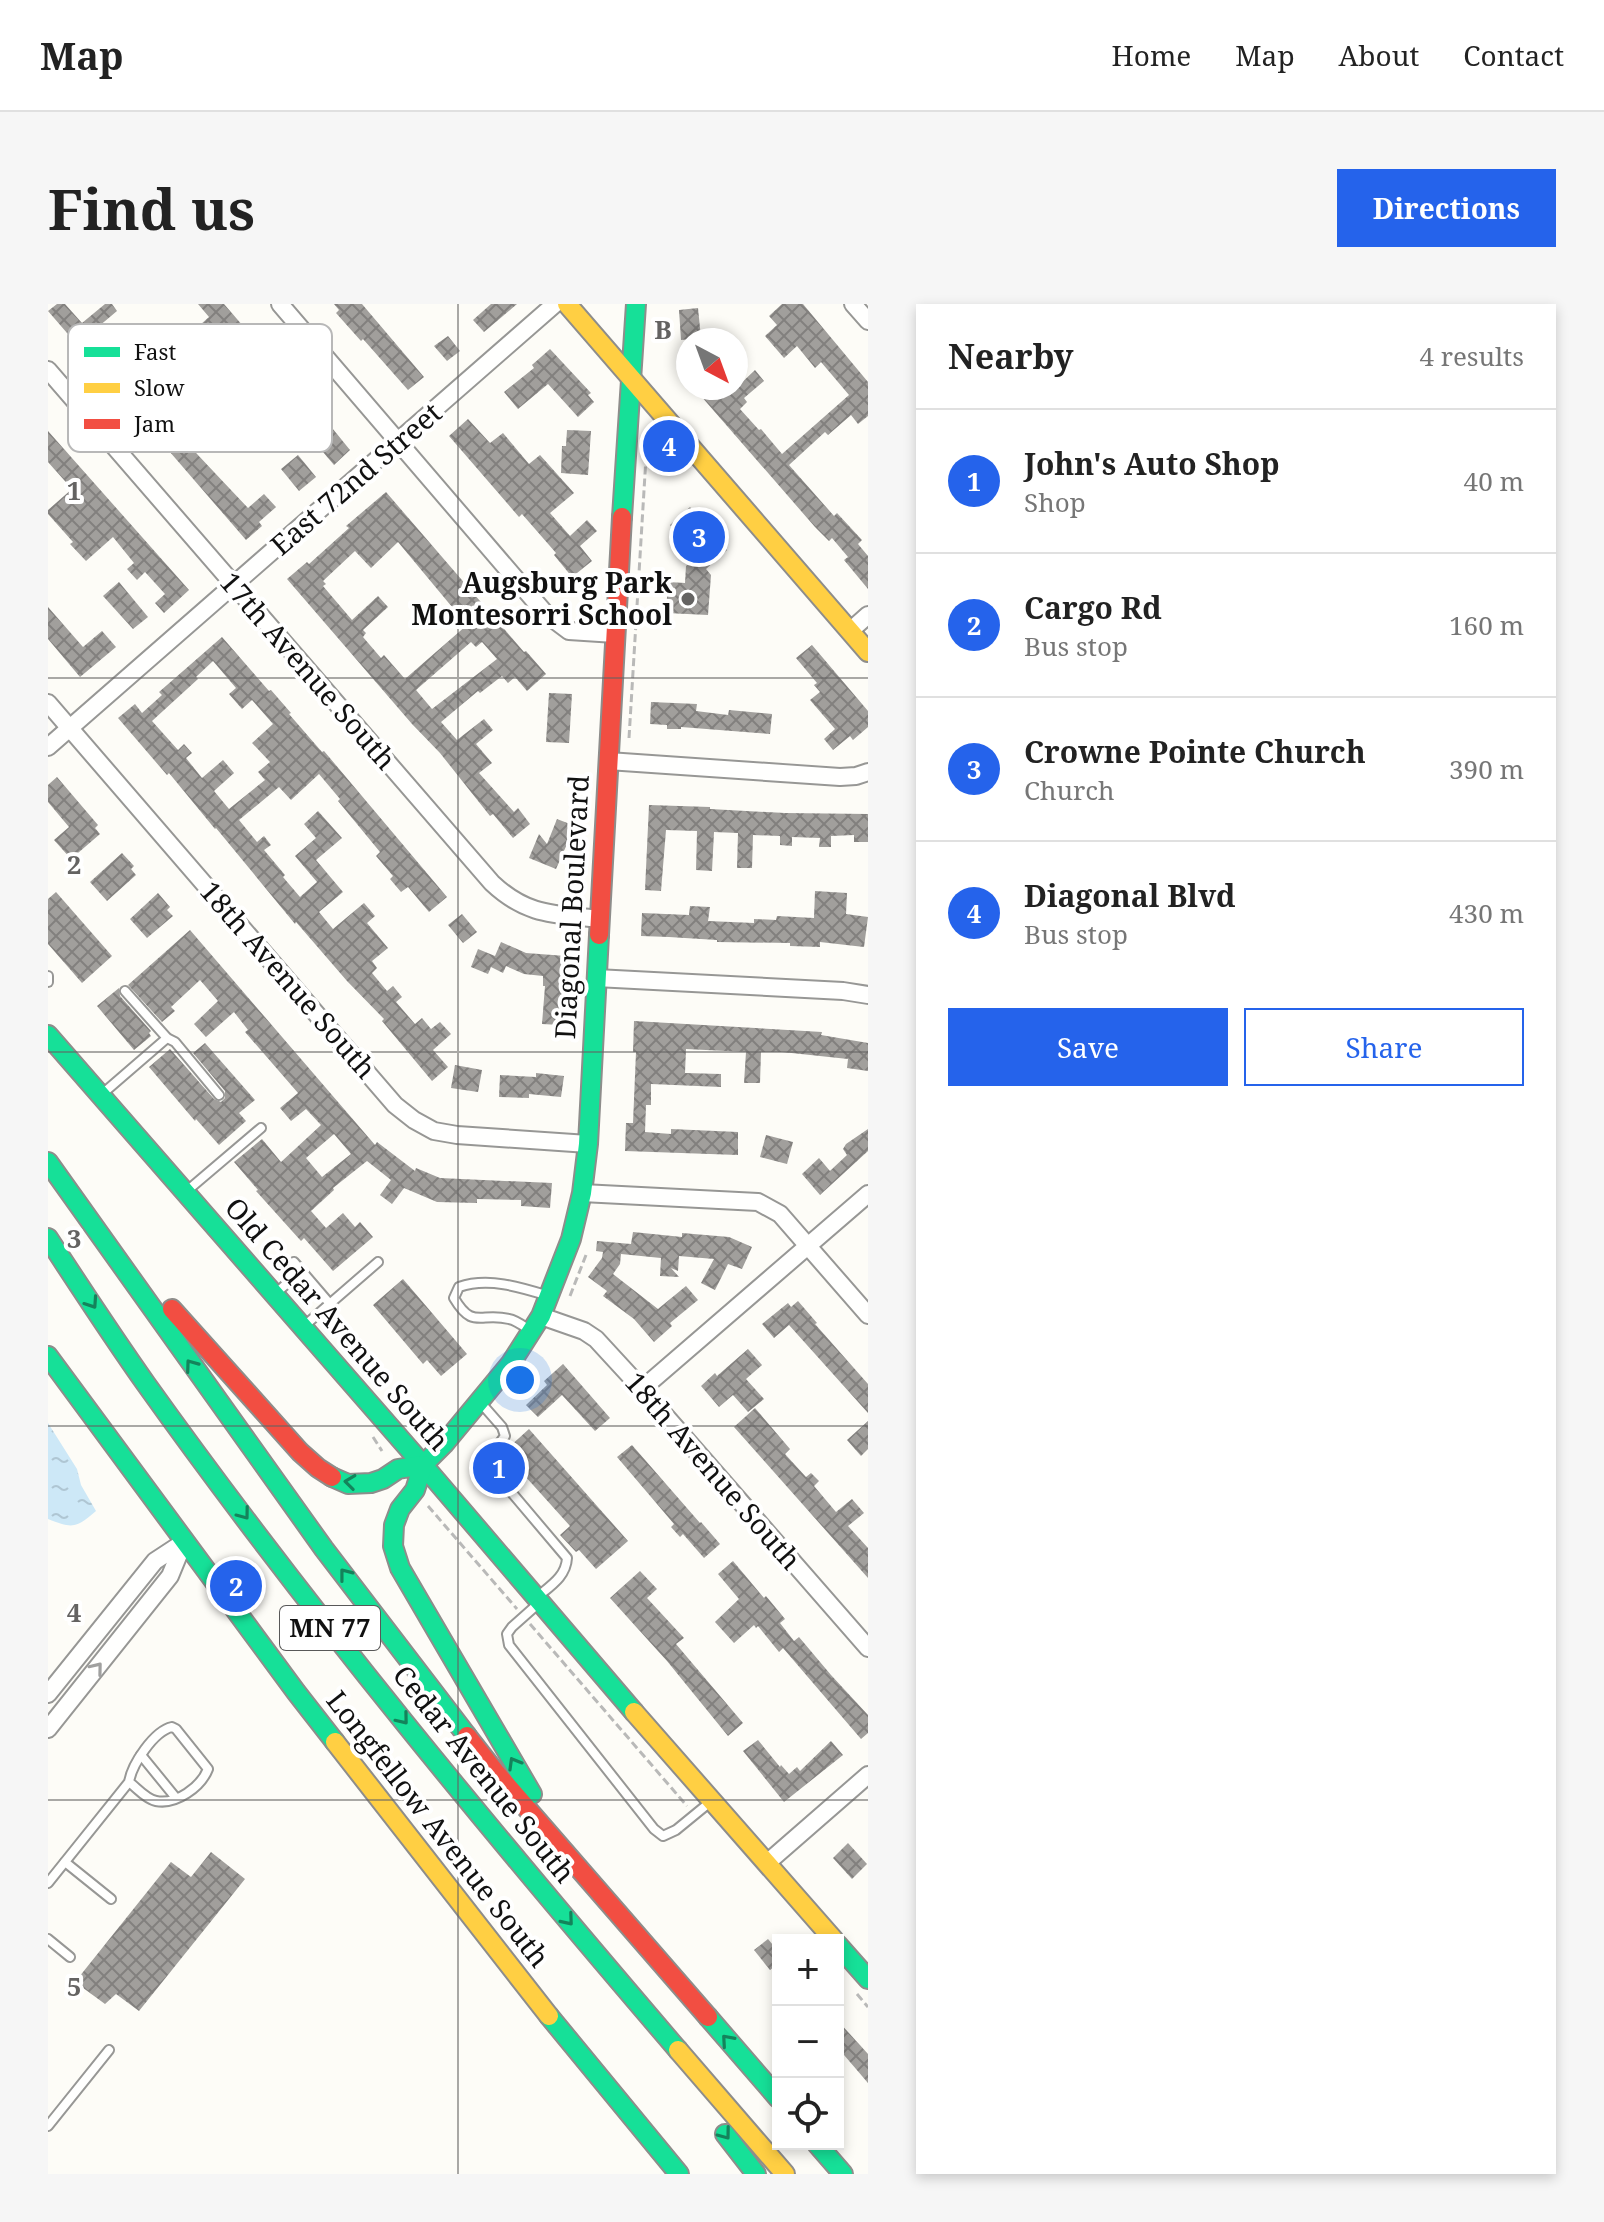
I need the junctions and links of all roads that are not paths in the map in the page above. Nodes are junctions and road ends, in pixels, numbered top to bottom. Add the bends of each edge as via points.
1 (280, 304) edge
2 (555, 304) edge
3 (567, 304) edge
4 (636, 304) edge
5 (853, 304) edge
6 (868, 321) edge
7 (297, 324) edge
8 (332, 364) edge
9 (48, 370) edge
10 (630, 378) junction
11 (68, 393) edge
12 (399, 442) junction
13 (119, 452) edge
14 (234, 585) junction
15 (868, 615) edge
16 (850, 631) junction
17 (615, 634) junction
18 (868, 652) edge
19 (48, 703) edge
20 (70, 728) junction
21 (48, 747) edge
22 (608, 761) junction
23 (868, 772) edge
24 (600, 919) junction
25 (48, 976) edge
26 (596, 978) junction
27 (48, 982) edge
28 (125, 991) dead end
29 (868, 995) edge
30 (48, 1035) edge
31 (167, 1038) junction
32 (219, 1095) dead end
33 (100, 1096) junction
34 (261, 1128) dead end
35 (588, 1144) junction
36 (53, 1169) edge
37 (185, 1193) junction
38 (582, 1193) junction
39 (868, 1194) edge
40 (48, 1238) edge
41 (808, 1246) junction
42 (294, 1262) dead end
43 (378, 1262) dead end
44 (301, 1271) junction
45 (274, 1295) junction
46 (549, 1296) junction
47 (330, 1304) junction
48 (868, 1315) edge
49 (537, 1324) junction
50 (303, 1328) junction
51 (48, 1356) edge
52 (642, 1389) junction
53 (479, 1401) junction
54 (423, 1465) junction
55 (184, 1542) junction
56 (538, 1600) junction
57 (868, 1648) edge
58 (48, 1694) edge
59 (48, 1729) edge
60 (141, 1755) junction
61 (868, 1775) edge
62 (129, 1782) junction
63 (176, 1798) junction
64 (711, 1802) junction
65 (567, 1854) junction
66 (65, 1862) junction
67 (767, 1863) junction
68 (48, 1883) edge
69 (111, 1899) dead end
70 (829, 1934) edge
71 (48, 1939) edge
72 (844, 1952) edge
73 (70, 1957) dead end
74 (868, 1979) edge
75 (636, 1999) junction
76 (109, 2050) dead end
77 (772, 2091) edge
78 (48, 2126) edge
79 (822, 2150) edge
80 (679, 2174) edge
81 (756, 2174) edge
82 (785, 2174) edge
83 (843, 2174) edge

1 - 7 street
2 - 12 street, East 72nd Street
3 - 10 main road
4 - 10 main road, Diagonal Boulevard
5 - 6 street
8 - 12 street
9 - 11 street, 17th Avenue South
10 - 16 main road
10 - 17 main road, Diagonal Boulevard
12 - 14 street, East 72nd Street
12 - 17 street via 557,624 569,631
13 - 14 street, 17th Avenue South
14 - 20 street, East 72nd Street
14 - 24 street, 17th Avenue South via 508,898 528,909
15 - 16 street
16 - 18 main road
17 - 22 main road, Diagonal Boulevard
19 - 20 street, 18th Avenue South
20 - 21 street, East 72nd Street
20 - 35 street, 18th Avenue South via 395,1105 434,1131
22 - 23 street via 840,777
22 - 24 main road, Diagonal Boulevard
24 - 26 main road, Diagonal Boulevard
25 - 27 lane
26 - 29 street
26 - 35 main road, Diagonal Boulevard
28 - 31 lane
30 - 33 main road, Old Cedar Avenue South
31 - 32 lane
31 - 33 lane
33 - 37 main road, Old Cedar Avenue South
34 - 37 lane
35 - 38 main road, Diagonal Boulevard
54 -> 36 main road via 352,1485 313,1466
65 -> 36 main road, Cedar Avenue South / MN 77 via 496,1773 316,1537
37 - 45 main road, Old Cedar Avenue South
38 - 41 street via 758,1202 780,1214
38 - 46 main road, Diagonal Boulevard
39 - 41 street
40 -> 75 main road, Cedar Avenue South / MN 77 via 159,1402 344,1645 490,1829
41 - 48 street
41 - 52 street
42 - 44 lane
43 - 47 lane
44 - 45 lane
44 - 47 lane
45 - 50 main road, Old Cedar Avenue South
46 - 49 main road, Diagonal Boulevard
46 - 49 lane via 475,1282 459,1287 454,1298 470,1317
47 - 50 lane
49 - 52 street, 18th Avenue South via 584,1331
49 - 53 main road, Diagonal Boulevard
50 - 54 main road, Old Cedar Avenue South
51 - 55 main road, Longfellow Avenue South
52 - 57 street, 18th Avenue South
53 - 54 main road, Diagonal Boulevard
53 - 56 lane via 505,1436 489,1457 490,1467 567,1558 562,1575
54 - 56 main road, Old Cedar Avenue South
65 -> 54 main road via 400,1568 394,1525
55 - 58 street via 155,1561
59 -> 55 street via 170,1576
55 - 80 main road, Longfellow Avenue South via 564,2036
56 - 64 main road, Old Cedar Avenue South
56 - 64 lane via 507,1634 509,1645 654,1829 663,1836 676,1830
60 - 62 lane
60 - 63 lane
60 - 63 lane via 162,1730 172,1727 206,1765 207,1774
61 - 67 street
62 - 63 lane via 151,1800
62 - 66 lane
64 - 67 main road, Old Cedar Avenue South
77 -> 65 main road, Cedar Avenue South / MN 77
66 - 68 lane
66 - 69 lane
67 - 70 main road, Old Cedar Avenue South
71 - 73 lane
72 - 74 main road
75 -> 81 main road via 660,2047
75 - 82 main road, Cedar Avenue South / MN 77
76 - 78 lane
79 - 83 main road

